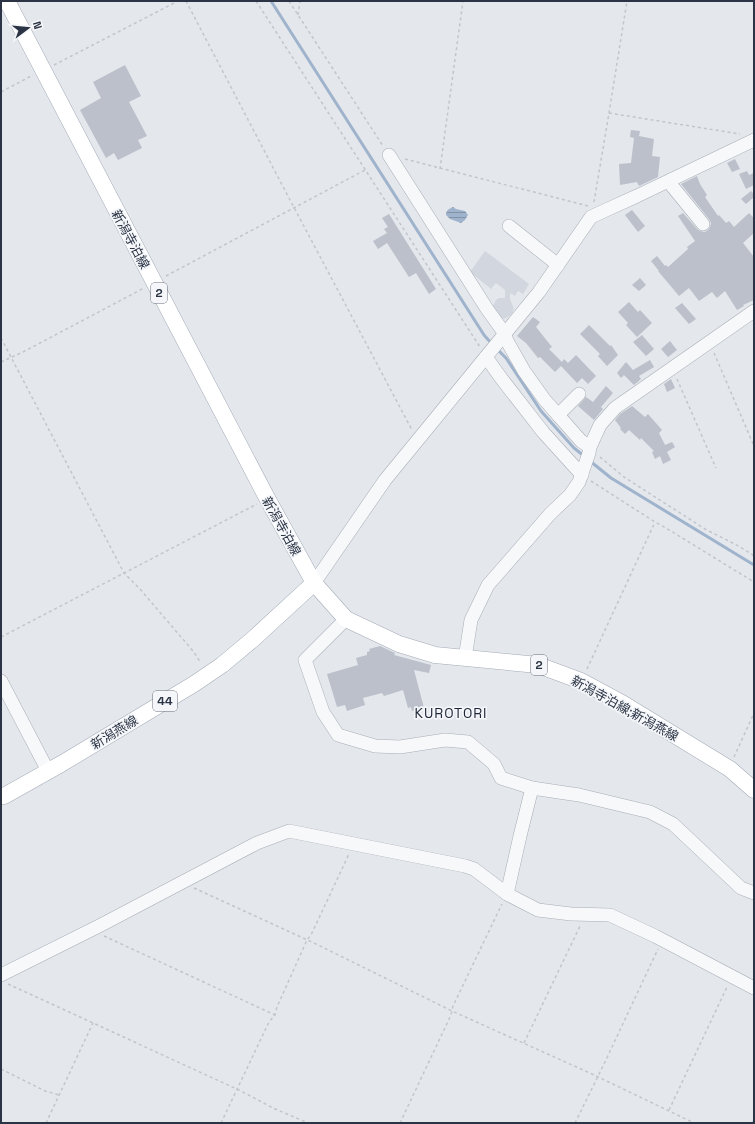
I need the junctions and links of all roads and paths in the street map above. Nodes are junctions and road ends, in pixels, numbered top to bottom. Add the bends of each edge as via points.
1 (7, 1) edge
2 (178, 1) edge
3 (186, 1) edge
4 (256, 1) edge
5 (289, 1) edge
6 (300, 1) edge
7 (463, 1) edge
8 (627, 1) edge
9 (298, 15) junction
10 (43, 70) junction
11 (1, 92) edge
12 (610, 113) junction
13 (750, 138) edge
14 (389, 155) junction
15 (440, 168) junction
16 (365, 170) junction
17 (671, 180) junction
18 (294, 208) junction
19 (703, 224) dead end
20 (509, 226) dead end
21 (558, 265) junction
22 (152, 280) junction
23 (754, 311) edge
24 (504, 336) junction
25 (1, 338) edge
26 (710, 342) junction
27 (487, 355) junction
28 (11, 357) junction
29 (1, 362) edge
30 (672, 368) junction
31 (579, 394) dead end
32 (558, 415) junction
33 (417, 441) junction
34 (754, 446) edge
35 (590, 450) junction
36 (716, 468) dead end
37 (583, 472) junction
38 (267, 498) junction
39 (655, 522) junction
40 (754, 556) edge
41 (124, 573) junction
42 (754, 582) edge
43 (314, 583) junction
44 (346, 619) junction
45 (1, 638) edge
46 (465, 658) junction
47 (208, 674) junction
48 (1, 681) edge
49 (581, 681) junction
50 (754, 713) edge
51 (730, 769) junction
52 (48, 771) junction
53 (532, 788) junction
54 (754, 790) edge
55 (1, 796) edge
56 (353, 843) junction
57 (183, 883) junction
58 (754, 893) edge
59 (507, 894) junction
60 (582, 914) junction
61 (91, 930) junction
62 (307, 940) junction
63 (662, 940) junction
64 (733, 977) junction
65 (4, 980) edge
66 (754, 988) edge
67 (452, 1012) junction
68 (275, 1015) junction
69 (93, 1023) junction
70 (524, 1043) junction
71 (1, 1069) edge
72 (598, 1077) junction
73 (237, 1089) junction
74 (59, 1095) junction
75 (669, 1111) junction
76 (754, 1120) edge
77 (46, 1123) edge
78 (221, 1123) edge
79 (308, 1123) edge
80 (400, 1123) edge
81 (575, 1123) edge
82 (694, 1123) edge
83 (752, 1123) edge

1 - 10 main road, 新潟寺泊線 / 2
2 - 10 path
3 - 18 path
4 - 16 path
5 - 9 path
6 - 9 path
7 - 15 path
8 - 12 path
9 - 14 path
10 - 11 path
10 - 22 main road, 新潟寺泊線 / 2
12 - 13 path
12 - 15 path via 593,208
13 - 17 street
14 - 15 path
14 - 24 street
16 - 18 path
16 - 27 path
17 - 19 street via 672,186
17 - 21 street via 591,217
18 - 22 path via 167,276
18 - 33 path
20 - 21 street
21 - 24 street
22 - 28 path via 142,290
22 - 38 main road, 新潟寺泊線 / 2
23 - 26 street
24 - 27 street
24 - 32 street via 524,371
25 - 28 path
26 - 30 street
26 - 34 path
27 - 33 street
27 - 37 street via 501,378 543,432
28 - 29 path
28 - 41 path
30 - 35 street via 615,408 600,425
30 - 36 path
31 - 32 street
32 - 35 street
33 - 43 street via 385,480
35 - 37 street
35 - 40 path via 624,477 705,529
37 - 39 path
37 - 46 street via 570,495 488,585 471,620
38 - 41 path
38 - 43 main road, 新潟寺泊線 / 2
39 - 42 path
39 - 49 path
41 - 45 path
41 - 47 path via 193,651
43 - 44 main road, 新潟寺泊線;新潟燕線 / 2
43 - 47 main road, 新潟燕線 / 44 via 252,640
44 - 46 main road, 新潟寺泊線;新潟燕線 / 2 via 399,644 435,655
44 - 53 street via 305,660 324,712 338,734 375,746 400,747 445,740 468,742 494,764 501,778
46 - 49 main road, 新潟寺泊線;新潟燕線 / 2 via 538,665
47 - 52 main road, 新潟燕線 / 44
48 - 52 street
49 - 51 main road, 新潟寺泊線;新潟燕線 / 2
50 - 51 path
51 - 54 main road, 新潟寺泊線;新潟燕線 / 2
52 - 55 main road, 新潟燕線 / 44
53 - 58 street via 579,795 650,812 673,824 741,888
53 - 59 street
56 - 57 street via 288,831 257,843
56 - 59 street via 465,866 474,869
56 - 62 path
57 - 61 street
57 - 62 path
59 - 60 street via 538,910
59 - 67 path
60 - 63 street via 610,915
60 - 70 path via 581,926
61 - 65 street
61 - 68 path
62 - 67 path
62 - 68 path
63 - 64 street
63 - 72 path
64 - 66 street
64 - 75 path
65 - 69 path
67 - 70 path
67 - 80 path
68 - 73 path via 269,1022
69 - 73 path
69 - 74 path
70 - 72 path
71 - 74 path
72 - 75 path
72 - 81 path
73 - 78 path
73 - 79 path
74 - 77 path
75 - 82 path
76 - 83 path

